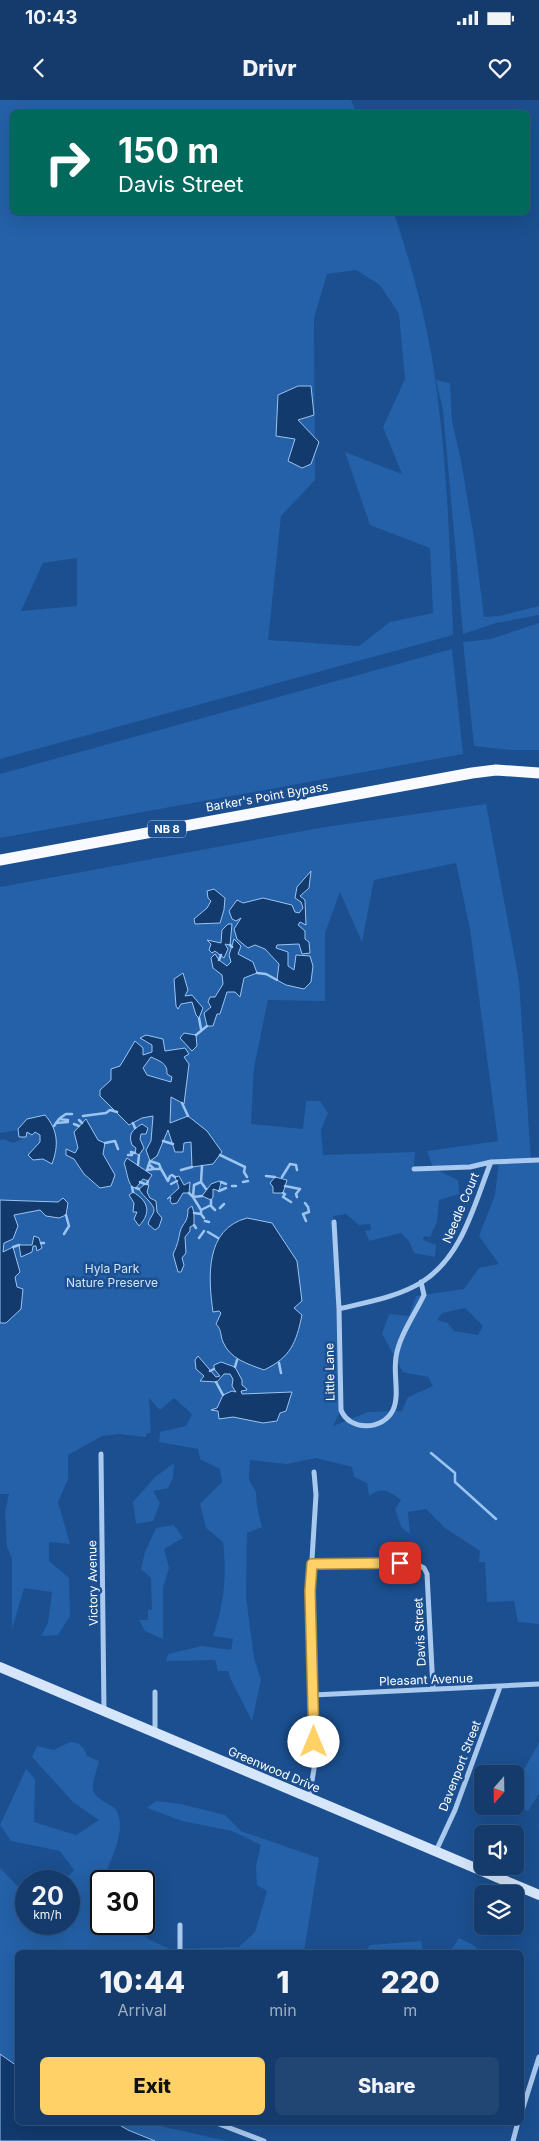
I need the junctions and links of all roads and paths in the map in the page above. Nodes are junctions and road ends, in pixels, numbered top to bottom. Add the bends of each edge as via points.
1 (539, 773) edge
2 (0, 860) edge
3 (539, 1160) edge
4 (491, 1162) junction
5 (414, 1169) dead end
6 (334, 1222) dead end
7 (421, 1282) junction
8 (339, 1308) junction
9 (101, 1454) dead end
10 (314, 1472) dead end
11 (312, 1564) junction
12 (0, 1667) edge
13 (539, 1684) edge
14 (500, 1687) junction
15 (433, 1689) junction
16 (155, 1692) dead end
17 (314, 1695) junction
18 (104, 1711) junction
19 (155, 1733) junction
20 (309, 1798) junction
21 (436, 1852) junction
22 (539, 1894) edge
23 (180, 1925) dead end
24 (180, 1950) edge
25 (539, 2057) edge
26 (524, 2104) edge
27 (222, 2125) edge
28 (517, 2125) edge
29 (264, 2141) edge
30 (513, 2141) edge

1 - 2 highway, Barker's Point Bypass / NB 8 via 496,770 472,773
3 - 4 street
4 - 5 street via 470,1167
4 - 7 street, Needle Court via 454,1250 446,1262
6 - 8 street, Little Lane
7 - 8 street, Needle Court via 394,1294
7 - 8 street, Little Lane via 424,1295 397,1352 393,1409 380,1423 359,1426 343,1416
9 - 18 street, Victory Avenue
10 - 11 street
11 - 15 street, Davis Street via 414,1563 424,1568 427,1574
11 - 17 street
12 - 18 main road, Greenwood Drive
13 - 14 street, Pleasant Avenue
14 - 15 street, Pleasant Avenue
14 - 21 street, Davenport Street via 455,1810
15 - 17 street, Pleasant Avenue
16 - 19 street
17 - 20 street via 314,1769
18 - 19 main road, Greenwood Drive
19 - 20 main road, Greenwood Drive
20 - 21 main road, Greenwood Drive
21 - 22 main road, Greenwood Drive
23 - 24 street
25 - 26 street
27 - 29 street
28 - 30 street

